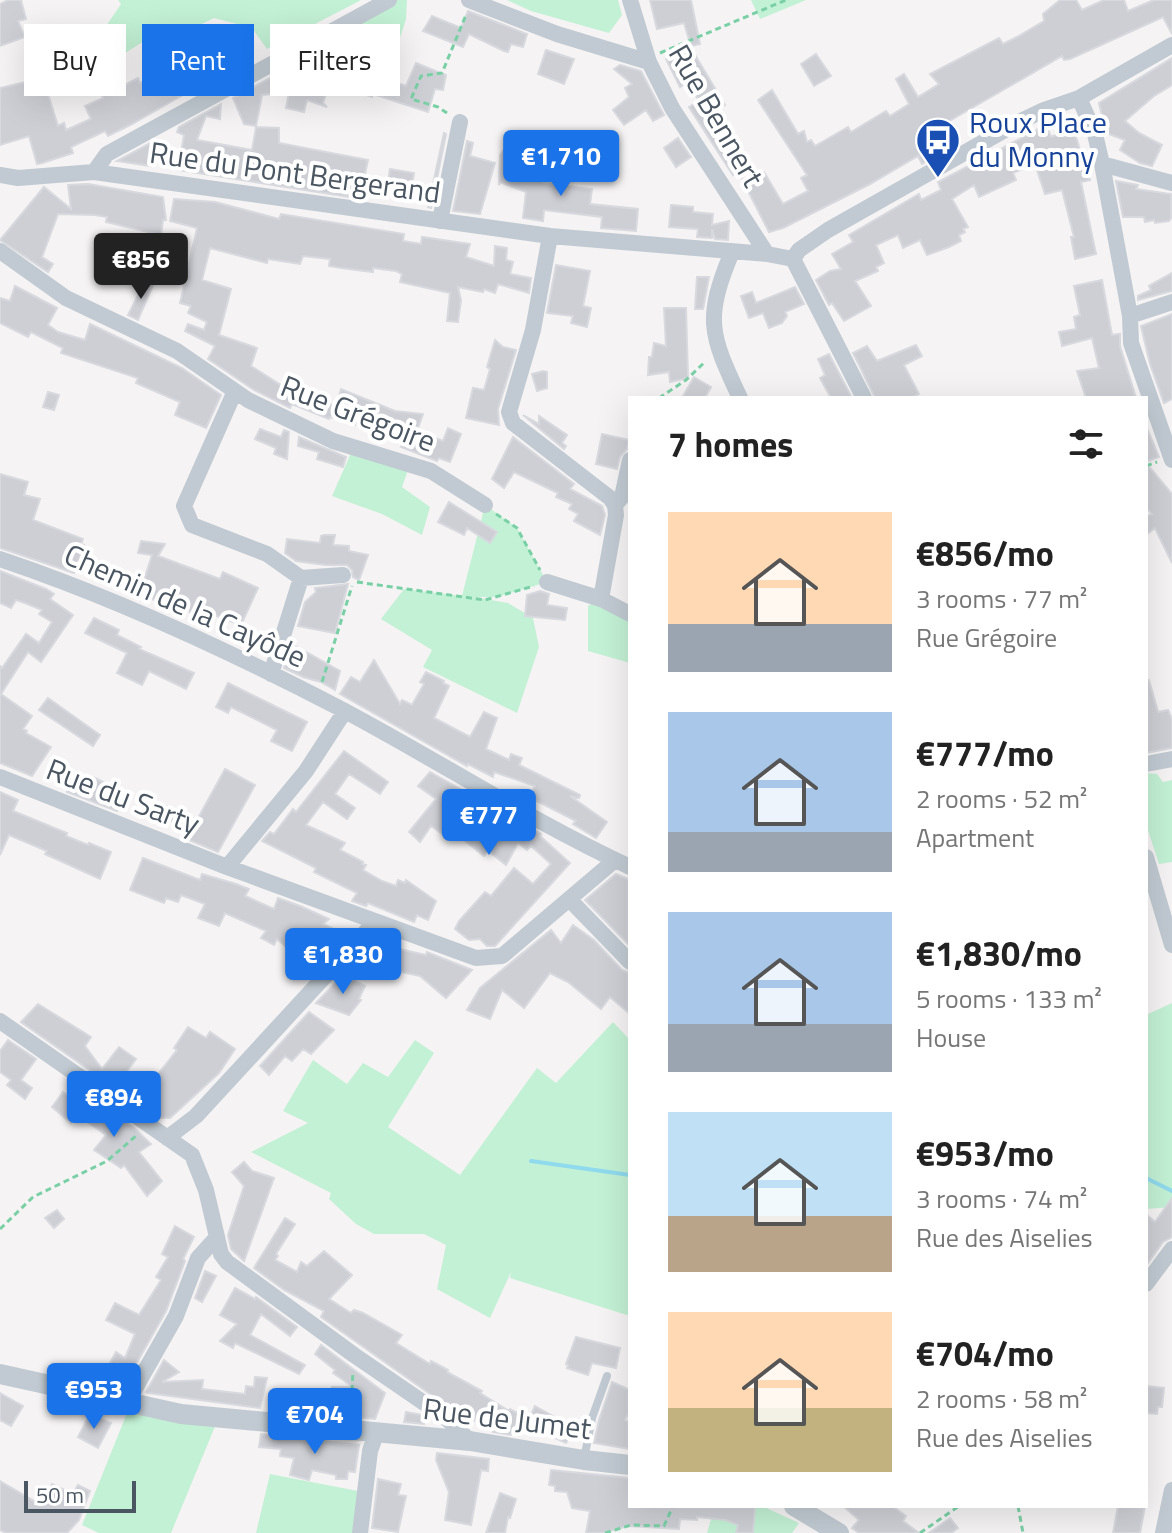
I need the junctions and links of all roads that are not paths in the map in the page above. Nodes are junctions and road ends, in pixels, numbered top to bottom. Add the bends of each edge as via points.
1 (389, 0) edge
2 (470, 0) edge
3 (630, 0) edge
4 (1172, 45) edge
5 (648, 59) junction
6 (1079, 98) junction
7 (460, 122) road end
8 (1102, 164) junction
9 (94, 172) junction
10 (0, 175) edge
11 (1172, 183) edge
12 (440, 221) junction
13 (550, 236) junction
14 (0, 251) edge
15 (732, 252) junction
16 (767, 254) junction
17 (793, 259) junction
18 (1172, 302) edge
19 (1130, 316) junction
20 (235, 391) junction
21 (739, 396) edge
22 (863, 396) edge
23 (1172, 460) edge
24 (628, 469) edge
25 (485, 505) road end
26 (615, 505) junction
27 (0, 559) edge
28 (301, 578) junction
29 (349, 578) road end
30 (547, 582) road end
31 (601, 599) junction
32 (628, 613) edge
33 (271, 674) junction
34 (345, 711) junction
35 (1172, 759) edge
36 (1148, 764) edge
37 (0, 777) edge
38 (622, 863) edge
39 (227, 867) junction
40 (1172, 878) edge
41 (1151, 888) edge
42 (569, 899) junction
43 (374, 923) junction
44 (1172, 945) edge
45 (628, 960) edge
46 (0, 1021) edge
47 (167, 1138) junction
48 (217, 1237) junction
49 (1172, 1249) edge
50 (1148, 1281) edge
51 (0, 1374) edge
52 (607, 1376) dead end
53 (129, 1404) junction
54 (376, 1434) junction
55 (470, 1441) junction
56 (584, 1460) junction
57 (628, 1465) edge
58 (1172, 1490) edge
59 (797, 1508) edge
60 (360, 1533) edge
61 (839, 1533) edge
62 (1163, 1533) edge

1 - 9 street via 107,154
2 - 5 street via 557,34
3 - 5 street, Rue Bennert
4 - 6 street
5 - 16 street, Rue Bennert via 672,108
6 - 8 street
6 - 17 street via 1017,123 828,230
7 - 12 street
8 - 11 street
8 - 19 street
9 - 10 street, Rue du Pont Bergerand
9 - 12 street, Rue du Pont Bergerand
12 - 13 street, Rue du Pont Bergerand
13 - 15 street, Rue du Pont Bergerand
13 - 26 street via 533,330 509,412 513,423
14 - 20 street, Rue Grégoire via 66,298 177,351
15 - 16 street, Rue du Pont Bergerand
15 - 21 street via 712,317 718,349
16 - 17 street, Rue du Pont Bergerand
17 - 22 street
18 - 19 street
19 - 23 street via 1131,343
20 - 25 street, Rue Grégoire via 333,441 431,471
20 - 28 street via 184,506 192,525 267,554
24 - 26 street
26 - 31 street
27 - 33 street, Chemin de la Cayôde via 195,635
28 - 29 street
28 - 33 street
30 - 31 street
31 - 32 street
33 - 34 street, Chemin de la Cayôde
34 - 38 street, Chemin de la Cayôde
34 - 39 street via 306,771
35 - 36 street
37 - 39 street, Rue du Sarty
38 - 42 street, Rue du Sarty
39 - 43 street, Rue du Sarty
40 - 41 street
41 - 44 street
42 - 43 street, Rue du Sarty via 502,956 476,958
42 - 45 street
43 - 47 street via 196,1116
46 - 47 street
47 - 48 street via 192,1155
48 - 53 street via 198,1258 176,1316
48 - 55 street via 221,1254 233,1267 446,1418
49 - 50 street
51 - 53 street, Rue de Jumet
52 - 56 lane
53 - 54 street, Rue de Jumet
54 - 55 street, Rue de Jumet
54 - 60 street
55 - 56 street, Rue de Jumet
56 - 57 street, Rue de Jumet
58 - 62 street
59 - 61 street

